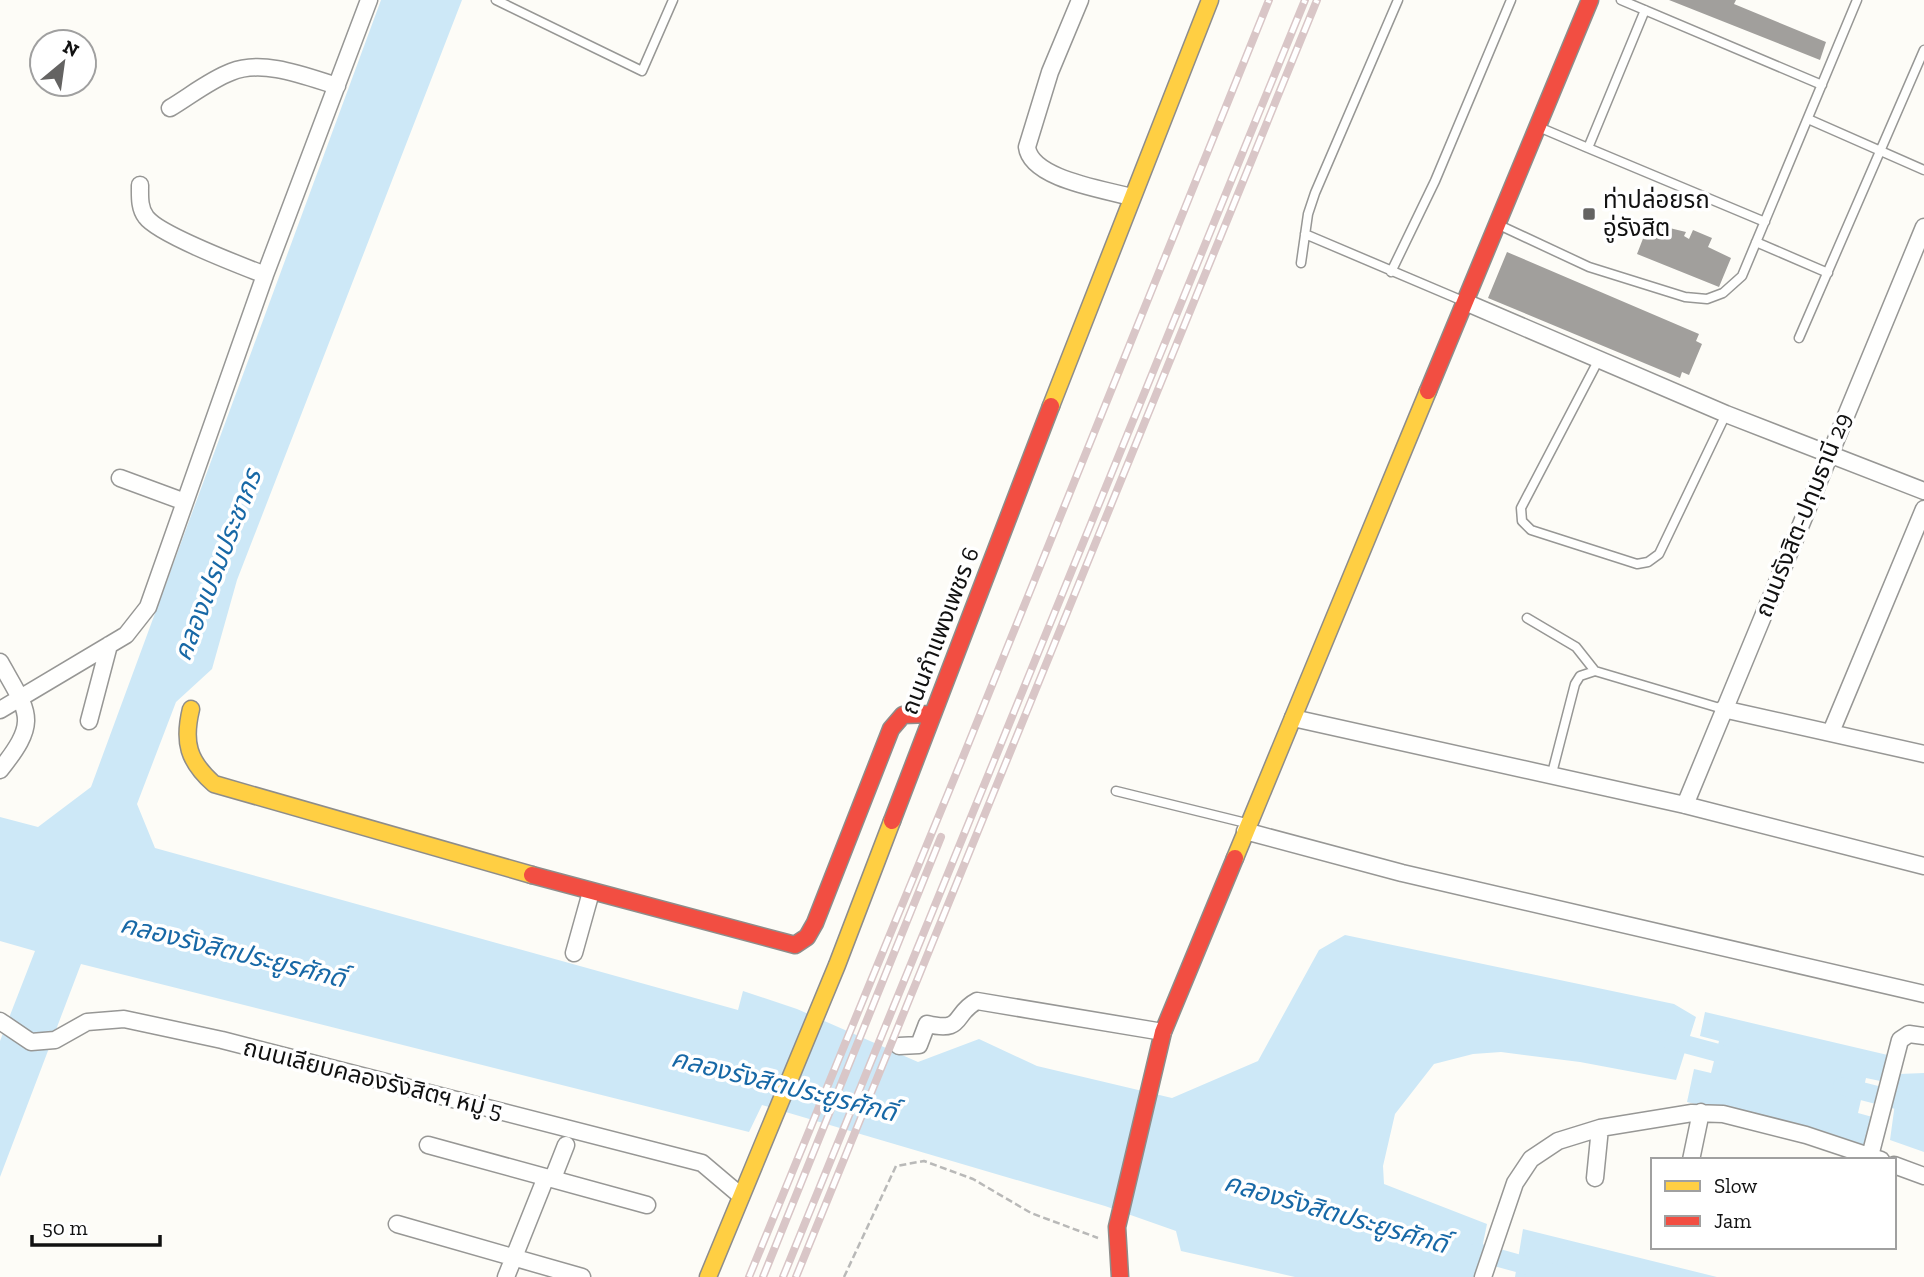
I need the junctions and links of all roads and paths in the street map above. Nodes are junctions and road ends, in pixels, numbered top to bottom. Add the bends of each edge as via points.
1 (369, 0) edge
2 (496, 0) edge
3 (673, 0) edge
4 (1080, 0) edge
5 (1210, 0) edge
6 (1398, 0) edge
7 (1511, 0) edge
8 (1590, 0) edge
9 (1621, 0) edge
10 (1857, 0) edge
11 (1645, 10) junction
12 (1924, 50) edge
13 (1822, 85) junction
14 (337, 86) junction
15 (170, 107) dead end
16 (1808, 119) junction
17 (1538, 127) junction
18 (1588, 148) junction
19 (1881, 152) junction
20 (1924, 170) edge
21 (139, 185) dead end
22 (1131, 197) junction
23 (1765, 222) junction
24 (1498, 225) junction
25 (1924, 227) edge
26 (1305, 234) junction
27 (1756, 242) junction
28 (1301, 263) dead end
29 (1391, 272) junction
30 (1828, 273) junction
31 (265, 275) junction
32 (1465, 302) junction
33 (1799, 338) dead end
34 (1598, 361) junction
35 (1726, 414) junction
36 (1828, 456) junction
37 (120, 478) dead end
38 (1924, 491) edge
39 (186, 502) junction
40 (1924, 509) edge
41 (1527, 618) dead end
42 (109, 645) junction
43 (0, 662) edge
44 (1595, 671) junction
45 (20, 698) junction
46 (191, 709) dead end
47 (1723, 709) junction
48 (0, 710) edge
49 (933, 714) junction
50 (1293, 718) junction
51 (89, 721) dead end
52 (1831, 732) junction
53 (1924, 754) edge
54 (0, 770) edge
55 (1551, 777) junction
56 (1116, 791) dead end
57 (1685, 805) junction
58 (1247, 827) junction
59 (1924, 866) edge
60 (591, 892) junction
61 (574, 953) dead end
62 (1924, 993) edge
63 (3, 1023) edge
64 (1163, 1032) junction
65 (1924, 1036) edge
66 (899, 1046) dead end
67 (1702, 1112) junction
68 (1600, 1128) junction
69 (428, 1145) dead end
70 (566, 1145) dead end
71 (1870, 1157) edge
72 (1691, 1158) edge
73 (1896, 1166) edge
74 (1924, 1176) edge
75 (550, 1177) junction
76 (1595, 1178) dead end
77 (741, 1196) junction
78 (647, 1205) dead end
79 (397, 1224) dead end
80 (1118, 1247) junction
81 (514, 1258) junction
82 (1484, 1274) edge
83 (506, 1277) edge
84 (582, 1277) edge
85 (708, 1277) edge
86 (844, 1277) edge
87 (1120, 1277) edge

1 - 14 street
2 - 3 lane via 642,71
4 - 22 street via 1050,72 1028,154 1046,172
5 - 22 street, ถนนกำแพงเพชร 6
6 - 26 lane via 1315,193
7 - 29 lane via 1435,181
8 - 17 street
9 - 11 lane
10 - 13 lane
11 - 13 lane
11 - 18 lane
12 - 19 lane
13 - 16 lane
14 - 15 street via 253,68 233,71
14 - 31 street
16 - 19 lane
16 - 23 lane
17 - 18 lane
17 - 24 street
18 - 23 lane
19 - 20 lane
19 - 30 lane
21 - 31 street via 147,219
22 - 49 street, ถนนกำแพงเพชร 6
23 - 27 lane
24 - 27 lane via 1631,282 1707,299 1723,293 1742,276
24 - 32 street
25 - 36 street, ถนนรังสิต-ปทุมธานี 29
26 - 28 lane
26 - 29 lane
27 - 30 lane
29 - 32 lane
30 - 33 lane
31 - 39 street
32 - 34 street
32 - 50 street
34 - 35 street
34 - 35 lane via 1521,508 1522,520 1531,530 1637,564 1648,562 1659,554
35 - 36 street
36 - 38 street
36 - 47 street, ถนนรังสิต-ปทุมธานี 29
37 - 39 street
39 - 42 street via 148,607 126,635
40 - 52 street
41 - 44 lane via 1576,647
42 - 45 street
42 - 51 street
43 - 45 street
44 - 47 lane
44 - 55 lane via 1580,676 1575,684
45 - 48 street
45 - 54 street via 27,732
46 - 60 street via 184,736 187,751 214,785
47 - 52 street
47 - 57 street, ถนนรังสิต-ปทุมธานี 29
49 - 60 street via 903,715 891,729 815,923 801,943
49 - 77 street, ถนนกำแพงเพชร 6 via 837,965
50 - 55 street
50 - 58 street
52 - 53 street
55 - 57 street
56 - 58 lane
57 - 59 street
58 - 62 street via 1402,873
58 - 64 street
60 - 61 street
63 - 77 street, ถนนเลียบคลองรังสิตฯ หมู่ 5 via 31,1042 55,1040 88,1022 124,1019 209,1038 702,1163
64 - 66 street via 977,1001 967,1006 958,1023 949,1028 927,1024 919,1045
64 - 80 street via 1117,1227
65 - 71 street via 1909,1034 1900,1040
67 - 68 street
67 - 71 street via 1807,1135
67 - 72 street
68 - 76 street
68 - 82 street via 1558,1142 1531,1159 1515,1183
69 - 75 street
70 - 75 street
73 - 74 street
75 - 78 street
75 - 81 street
77 - 85 street, ถนนกำแพงเพชร 6
79 - 81 street
80 - 86 path via 1031,1213 973,1179 924,1161 896,1166
80 - 87 street
81 - 83 street
81 - 84 street

